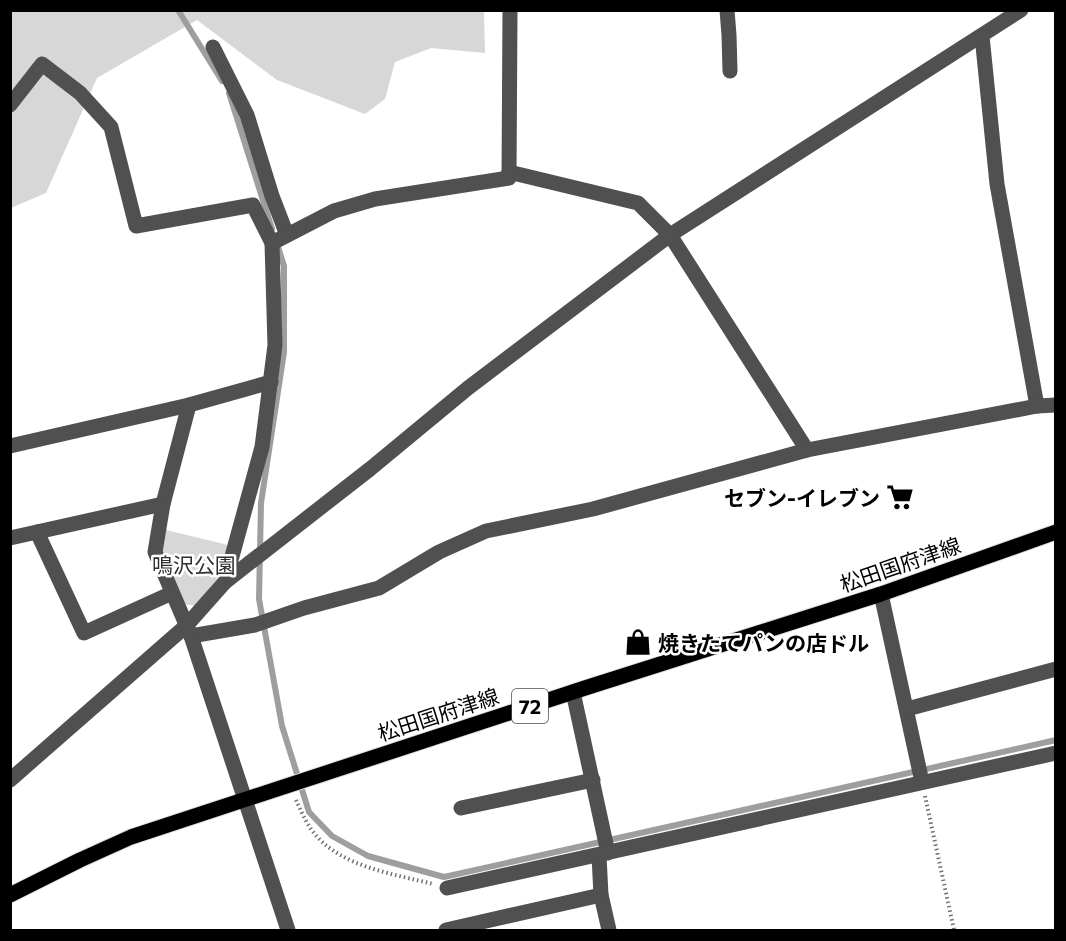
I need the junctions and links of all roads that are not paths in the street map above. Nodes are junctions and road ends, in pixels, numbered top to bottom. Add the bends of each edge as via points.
1 (510, 10) edge
2 (727, 10) edge
3 (1021, 10) edge
4 (981, 36) junction
5 (213, 47) dead end
6 (730, 71) dead end
7 (10, 105) edge
8 (509, 172) junction
9 (286, 235) junction
10 (670, 235) junction
11 (272, 243) junction
12 (271, 382) junction
13 (189, 405) junction
14 (1056, 405) edge
15 (1037, 406) junction
16 (10, 446) edge
17 (807, 450) junction
18 (163, 504) junction
19 (37, 532) junction
20 (1056, 532) edge
21 (10, 538) edge
22 (225, 582) junction
23 (172, 593) junction
24 (881, 594) junction
25 (189, 631) junction
26 (1056, 669) edge
27 (573, 692) junction
28 (907, 709) junction
29 (1056, 753) edge
30 (10, 780) edge
31 (592, 780) junction
32 (922, 782) junction
33 (244, 801) junction
34 (461, 808) dead end
35 (603, 854) junction
36 (447, 888) road end
37 (10, 895) edge
38 (601, 895) junction
39 (288, 930) edge
40 (446, 930) edge
41 (609, 930) edge

1 - 8 street
2 - 6 street
3 - 4 street
4 - 10 street
4 - 15 street via 997,184
5 - 9 street via 247,115
7 - 11 street via 42,64 80,93 111,128 136,226 253,205
8 - 9 street via 509,178 375,199 334,212
8 - 10 street via 638,203
9 - 11 street
10 - 17 street
10 - 22 street via 468,388
11 - 12 street via 275,345
12 - 13 street
12 - 22 street via 262,447
13 - 16 street
13 - 18 street
14 - 15 street
15 - 17 street
17 - 25 street via 593,508 486,531 439,552 379,588 255,625
18 - 19 street
18 - 23 street via 155,552
19 - 21 street
19 - 23 street via 84,633
20 - 24 main road, 松田国府津線 / 72
22 - 25 street
23 - 25 street
24 - 27 main road, 松田国府津線 / 72
24 - 28 street
25 - 30 street
25 - 33 street
26 - 28 street
27 - 31 street
27 - 33 main road, 松田国府津線 / 72
28 - 32 street
29 - 32 street
31 - 34 street
31 - 35 street
32 - 35 street
33 - 37 main road, 松田国府津線 / 72 via 131,837
33 - 39 street
35 - 36 street
35 - 38 street
38 - 40 street
38 - 41 street

